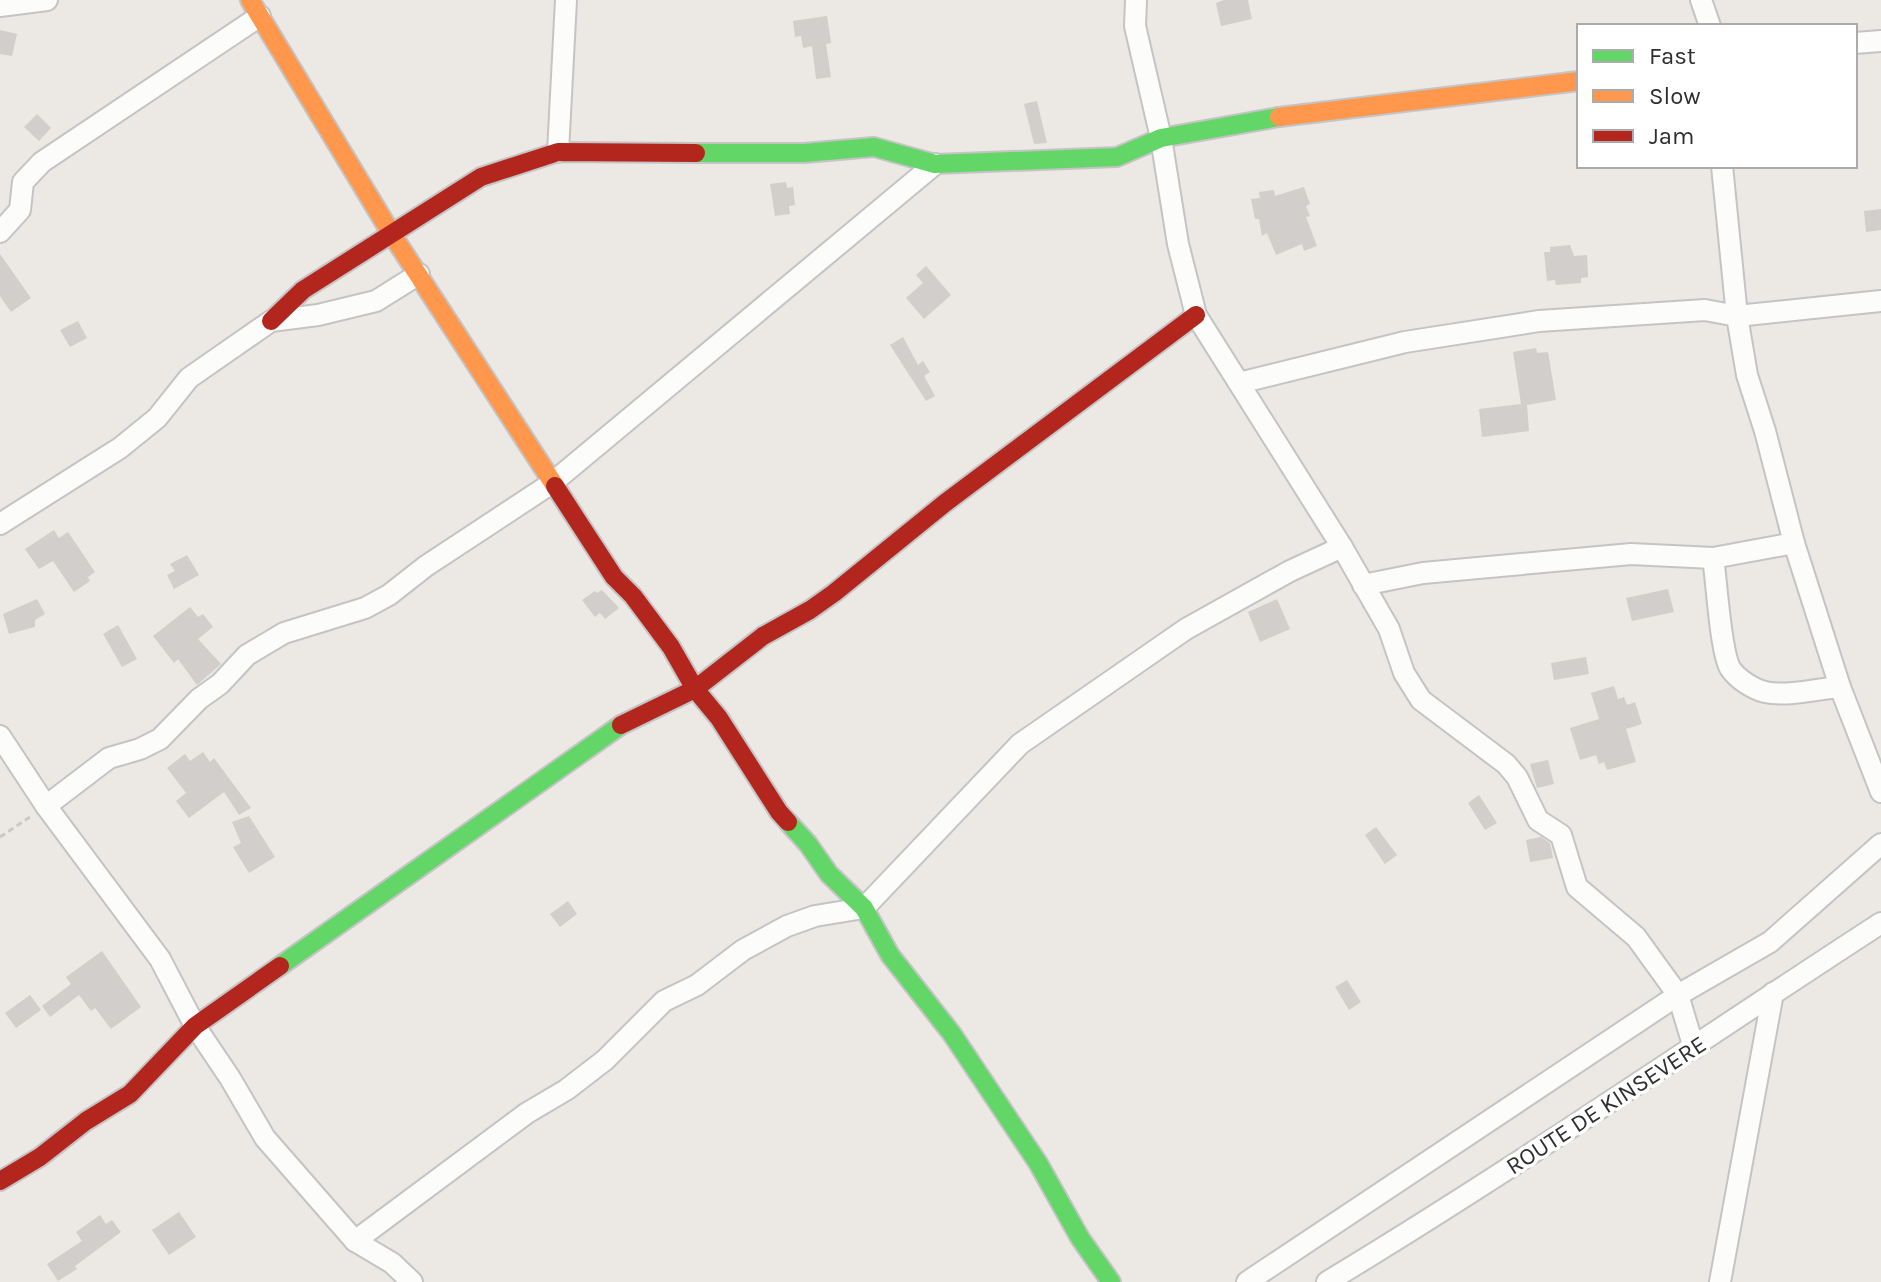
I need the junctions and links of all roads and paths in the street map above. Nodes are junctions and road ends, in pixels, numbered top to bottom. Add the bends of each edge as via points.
1 (47, 0) edge
2 (566, 0) edge
3 (1136, 0) edge
4 (1701, 0) edge
5 (0, 6) edge
6 (255, 8) edge
7 (1709, 24) edge
8 (1881, 41) edge
9 (1857, 43) edge
10 (1577, 81) edge
11 (1161, 138) junction
12 (558, 152) junction
13 (935, 164) junction
14 (1722, 168) edge
15 (0, 232) edge
16 (391, 233) junction
17 (419, 274) junction
18 (1881, 301) edge
19 (1196, 315) junction
20 (1737, 316) junction
21 (271, 321) junction
22 (1239, 383) junction
23 (552, 483) junction
24 (0, 524) edge
25 (1794, 543) junction
26 (1342, 547) junction
27 (1713, 558) junction
28 (1363, 585) junction
29 (1840, 687) junction
30 (695, 689) junction
31 (0, 736) edge
32 (1879, 782) edge
33 (46, 806) junction
34 (0, 837) edge
35 (1881, 844) edge
36 (864, 908) junction
37 (1881, 923) edge
38 (1773, 993) junction
39 (1678, 995) junction
40 (195, 1026) junction
41 (1694, 1048) junction
42 (0, 1181) edge
43 (355, 1241) junction
44 (412, 1282) edge
45 (1111, 1282) edge
46 (1247, 1282) edge
47 (1327, 1282) edge
48 (1720, 1282) edge

1 - 5 street
2 - 12 street
3 - 11 street via 1135,26
4 - 7 street
6 - 15 street via 42,162 23,182 20,210
6 - 16 street
8 - 9 street
10 - 11 street via 1293,115
11 - 13 street via 1117,157
11 - 19 street
12 - 13 street via 804,153 874,147
12 - 16 street via 481,177
13 - 23 street
14 - 20 street
16 - 17 street
16 - 21 street via 303,290
17 - 21 street via 376,301
17 - 23 street
18 - 20 street
19 - 22 street
19 - 30 street via 834,593 763,636
20 - 22 street via 1705,310 1539,321 1405,342
20 - 25 street via 1747,375
21 - 24 street via 189,378 157,418 120,448
22 - 26 street
23 - 30 street via 614,577 671,647
23 - 33 street via 389,595 365,608 284,633 247,655 160,739 109,758
25 - 27 street
25 - 29 street
26 - 28 street
26 - 36 street via 1186,629 1020,744
27 - 28 street via 1631,554 1423,573
27 - 29 street via 1731,669 1764,692
28 - 39 street via 1421,700 1506,764 1538,820 1561,835 1577,887 1636,937
29 - 32 street
30 - 36 street via 779,812
30 - 40 street via 627,720
31 - 33 street
33 - 34 path
33 - 40 street via 160,959
35 - 39 street via 1770,942
36 - 43 street via 787,926 664,1001 605,1060
36 - 45 street via 890,955 952,1034 1038,1163
37 - 38 street, ROUTE DE KINSEVERE
38 - 41 street, ROUTE DE KINSEVERE
38 - 48 street
39 - 41 street
39 - 46 street
40 - 42 street via 130,1094
40 - 43 street via 265,1138
41 - 47 street, ROUTE DE KINSEVERE
43 - 44 street

